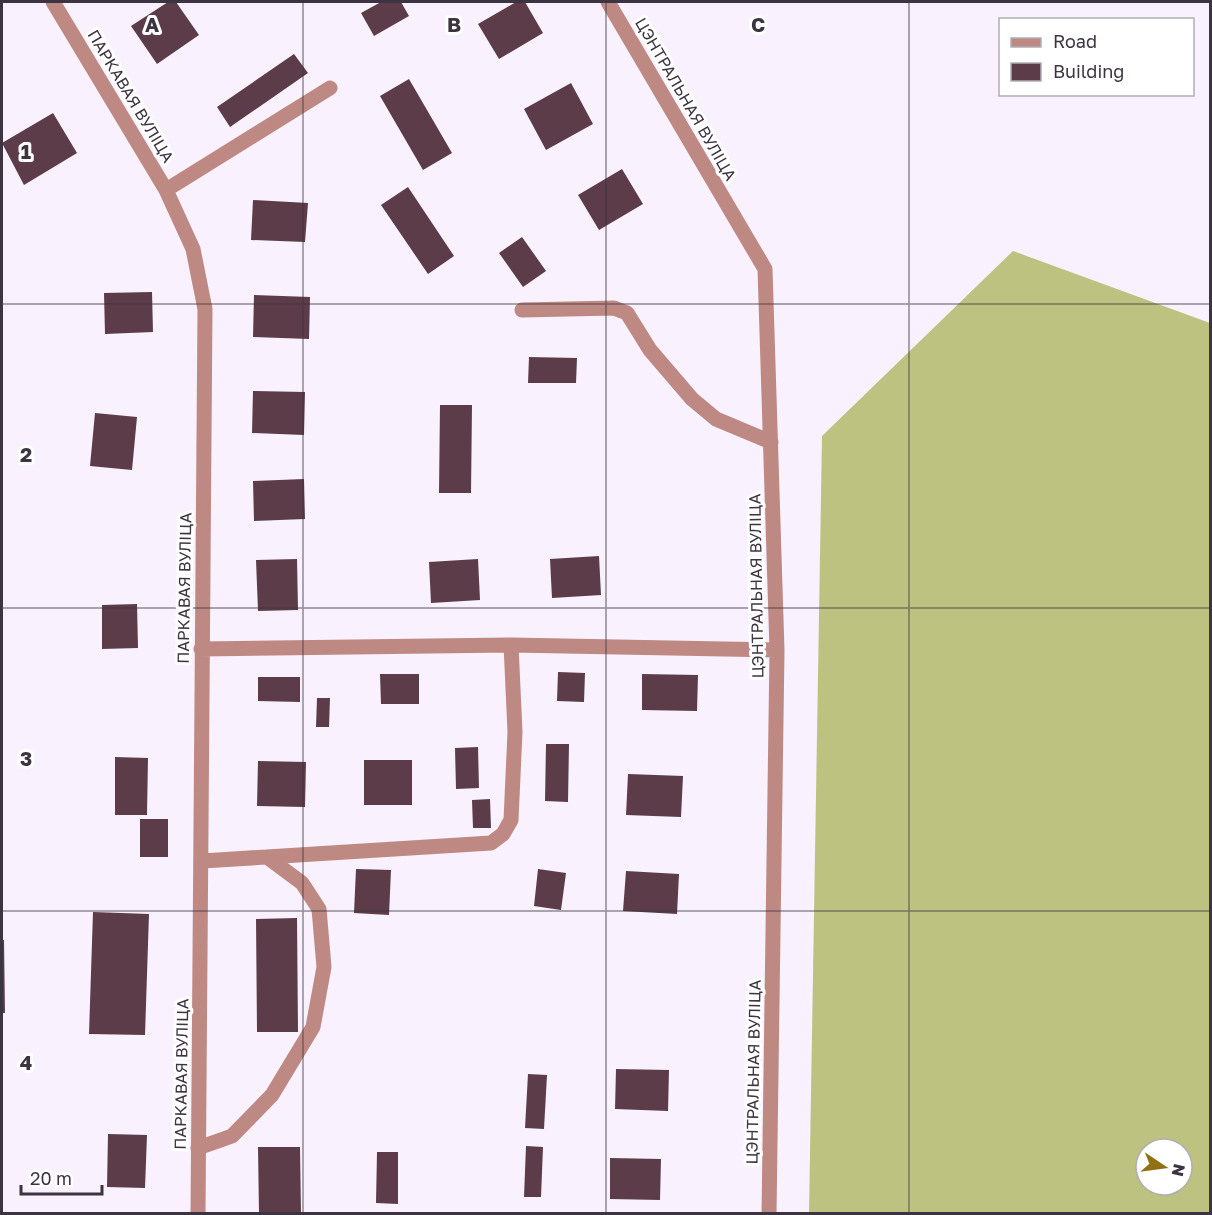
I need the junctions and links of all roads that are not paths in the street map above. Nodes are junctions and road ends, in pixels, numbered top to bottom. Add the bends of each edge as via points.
1 (53, 2) edge
2 (608, 2) edge
3 (330, 88) dead end
4 (166, 190) junction
5 (522, 310) dead end
6 (771, 442) junction
7 (511, 645) junction
8 (201, 649) junction
9 (777, 650) junction
10 (267, 857) junction
11 (202, 861) junction
12 (198, 1148) junction
13 (198, 1214) edge
14 (769, 1214) edge

1 - 4 street, ПАРКАВАЯ ВУЛІЦА
2 - 6 street, ЦЭНТРАЛЬНАЯ ВУЛІЦА via 765,269
3 - 4 street
4 - 8 street, ПАРКАВАЯ ВУЛІЦА via 193,249 205,309
5 - 6 street via 614,308 627,313 650,350 692,399 716,419
6 - 9 street, ЦЭНТРАЛЬНАЯ ВУЛІЦА
7 - 8 street
7 - 9 street
7 - 10 street via 515,732 511,820 503,834 491,843
8 - 11 street, ПАРКАВАЯ ВУЛІЦА
9 - 14 street, ЦЭНТРАЛЬНАЯ ВУЛІЦА
10 - 11 street
10 - 12 street via 302,884 319,909 324,967 313,1027 272,1095 232,1136
11 - 12 street, ПАРКАВАЯ ВУЛІЦА
12 - 13 street, ПАРКАВАЯ ВУЛІЦА

